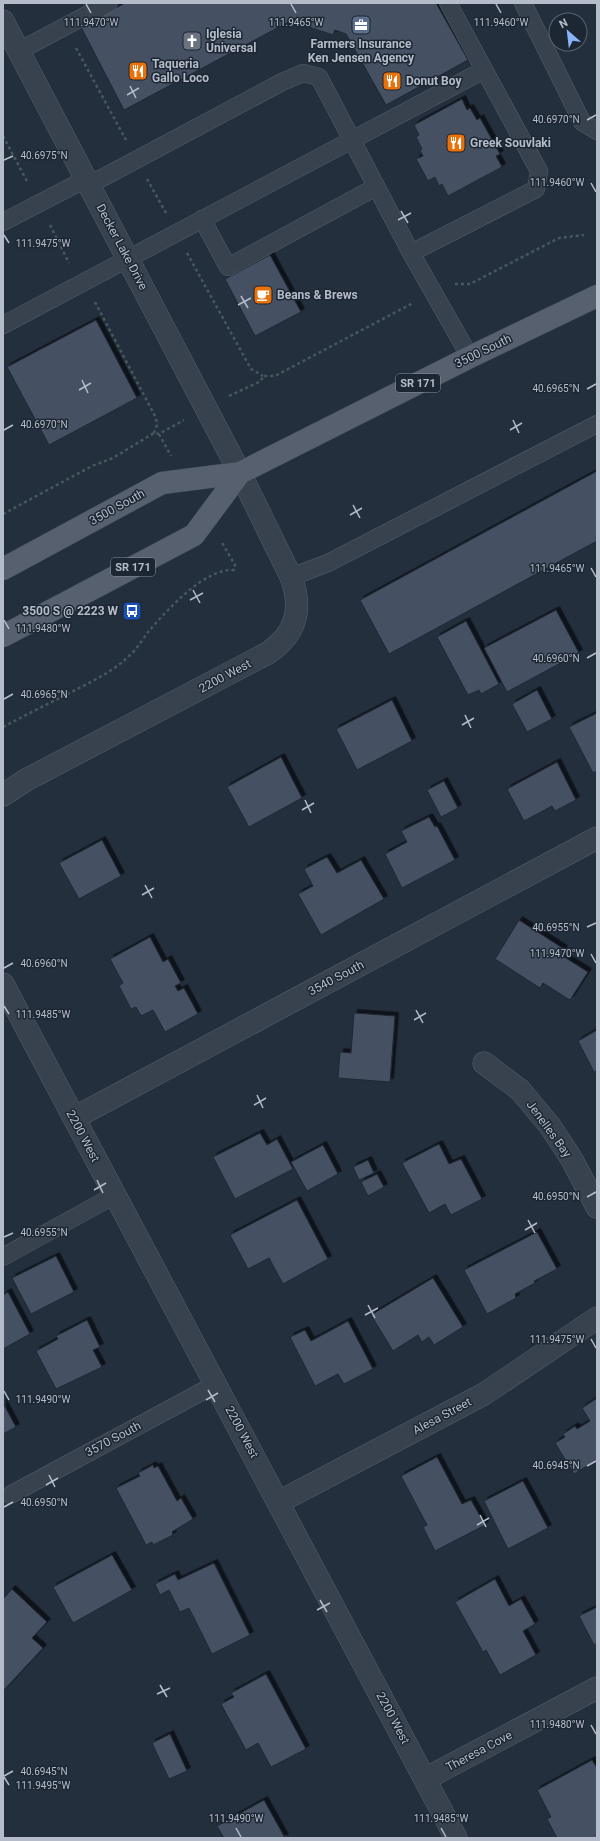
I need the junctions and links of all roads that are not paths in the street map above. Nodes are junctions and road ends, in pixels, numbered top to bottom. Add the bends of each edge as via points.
1 (109, 3) edge
2 (448, 3) edge
3 (524, 3) edge
4 (3, 21) edge
5 (12, 49) edge
6 (484, 70) junction
7 (597, 131) edge
8 (352, 140) junction
9 (88, 182) junction
10 (376, 187) junction
11 (202, 219) junction
12 (3, 222) edge
13 (411, 254) junction
14 (128, 258) junction
15 (597, 297) edge
16 (3, 326) edge
17 (470, 357) junction
18 (597, 424) edge
19 (240, 472) junction
20 (3, 569) edge
21 (291, 577) junction
22 (3, 636) edge
23 (3, 795) edge
24 (597, 838) edge
25 (4, 991) edge
26 (484, 1063) dead end
27 (74, 1118) junction
28 (115, 1195) junction
29 (597, 1207) edge
30 (3, 1257) edge
31 (597, 1318) edge
32 (216, 1384) junction
33 (10, 1495) dead end
34 (279, 1502) junction
35 (597, 1688) edge
36 (425, 1779) junction
37 (456, 1838) edge

1 - 5 lane
2 - 6 lane
3 - 7 lane via 582,122
4 - 5 street, Decker Lake Drive
5 - 9 street, Decker Lake Drive
6 - 8 lane
6 - 13 lane via 539,171 536,189
8 - 9 lane via 319,77 303,73
8 - 10 lane
8 - 11 lane
9 - 12 lane
9 - 14 street, Decker Lake Drive
10 - 11 lane via 228,267
10 - 13 lane
11 - 14 lane
13 - 17 lane
14 - 16 lane
14 - 19 street, Decker Lake Drive
15 - 17 main road, 3500 South / SR 171
17 - 19 main road, 3500 South / SR 171
18 - 21 lane via 328,563
19 - 20 main road, 3500 South / SR 171 via 162,483
19 - 21 street, 2200 West
19 - 22 main road, 3500 South / SR 171 via 194,535
21 - 23 street, 2200 West via 296,589 296,614 293,626 278,647 26,780
24 - 27 street, 3540 South
25 - 27 street, 2200 West
26 - 29 street, Jenelles Bay via 520,1090 550,1126 571,1158
27 - 28 street, 2200 West
28 - 30 lane
28 - 32 street, 2200 West
31 - 34 street, Alesa Street via 484,1394
32 - 33 lane, 3570 South
32 - 34 street, 2200 West
34 - 36 street, 2200 West
35 - 36 street, Theresa Cove
36 - 37 street, 2200 West

